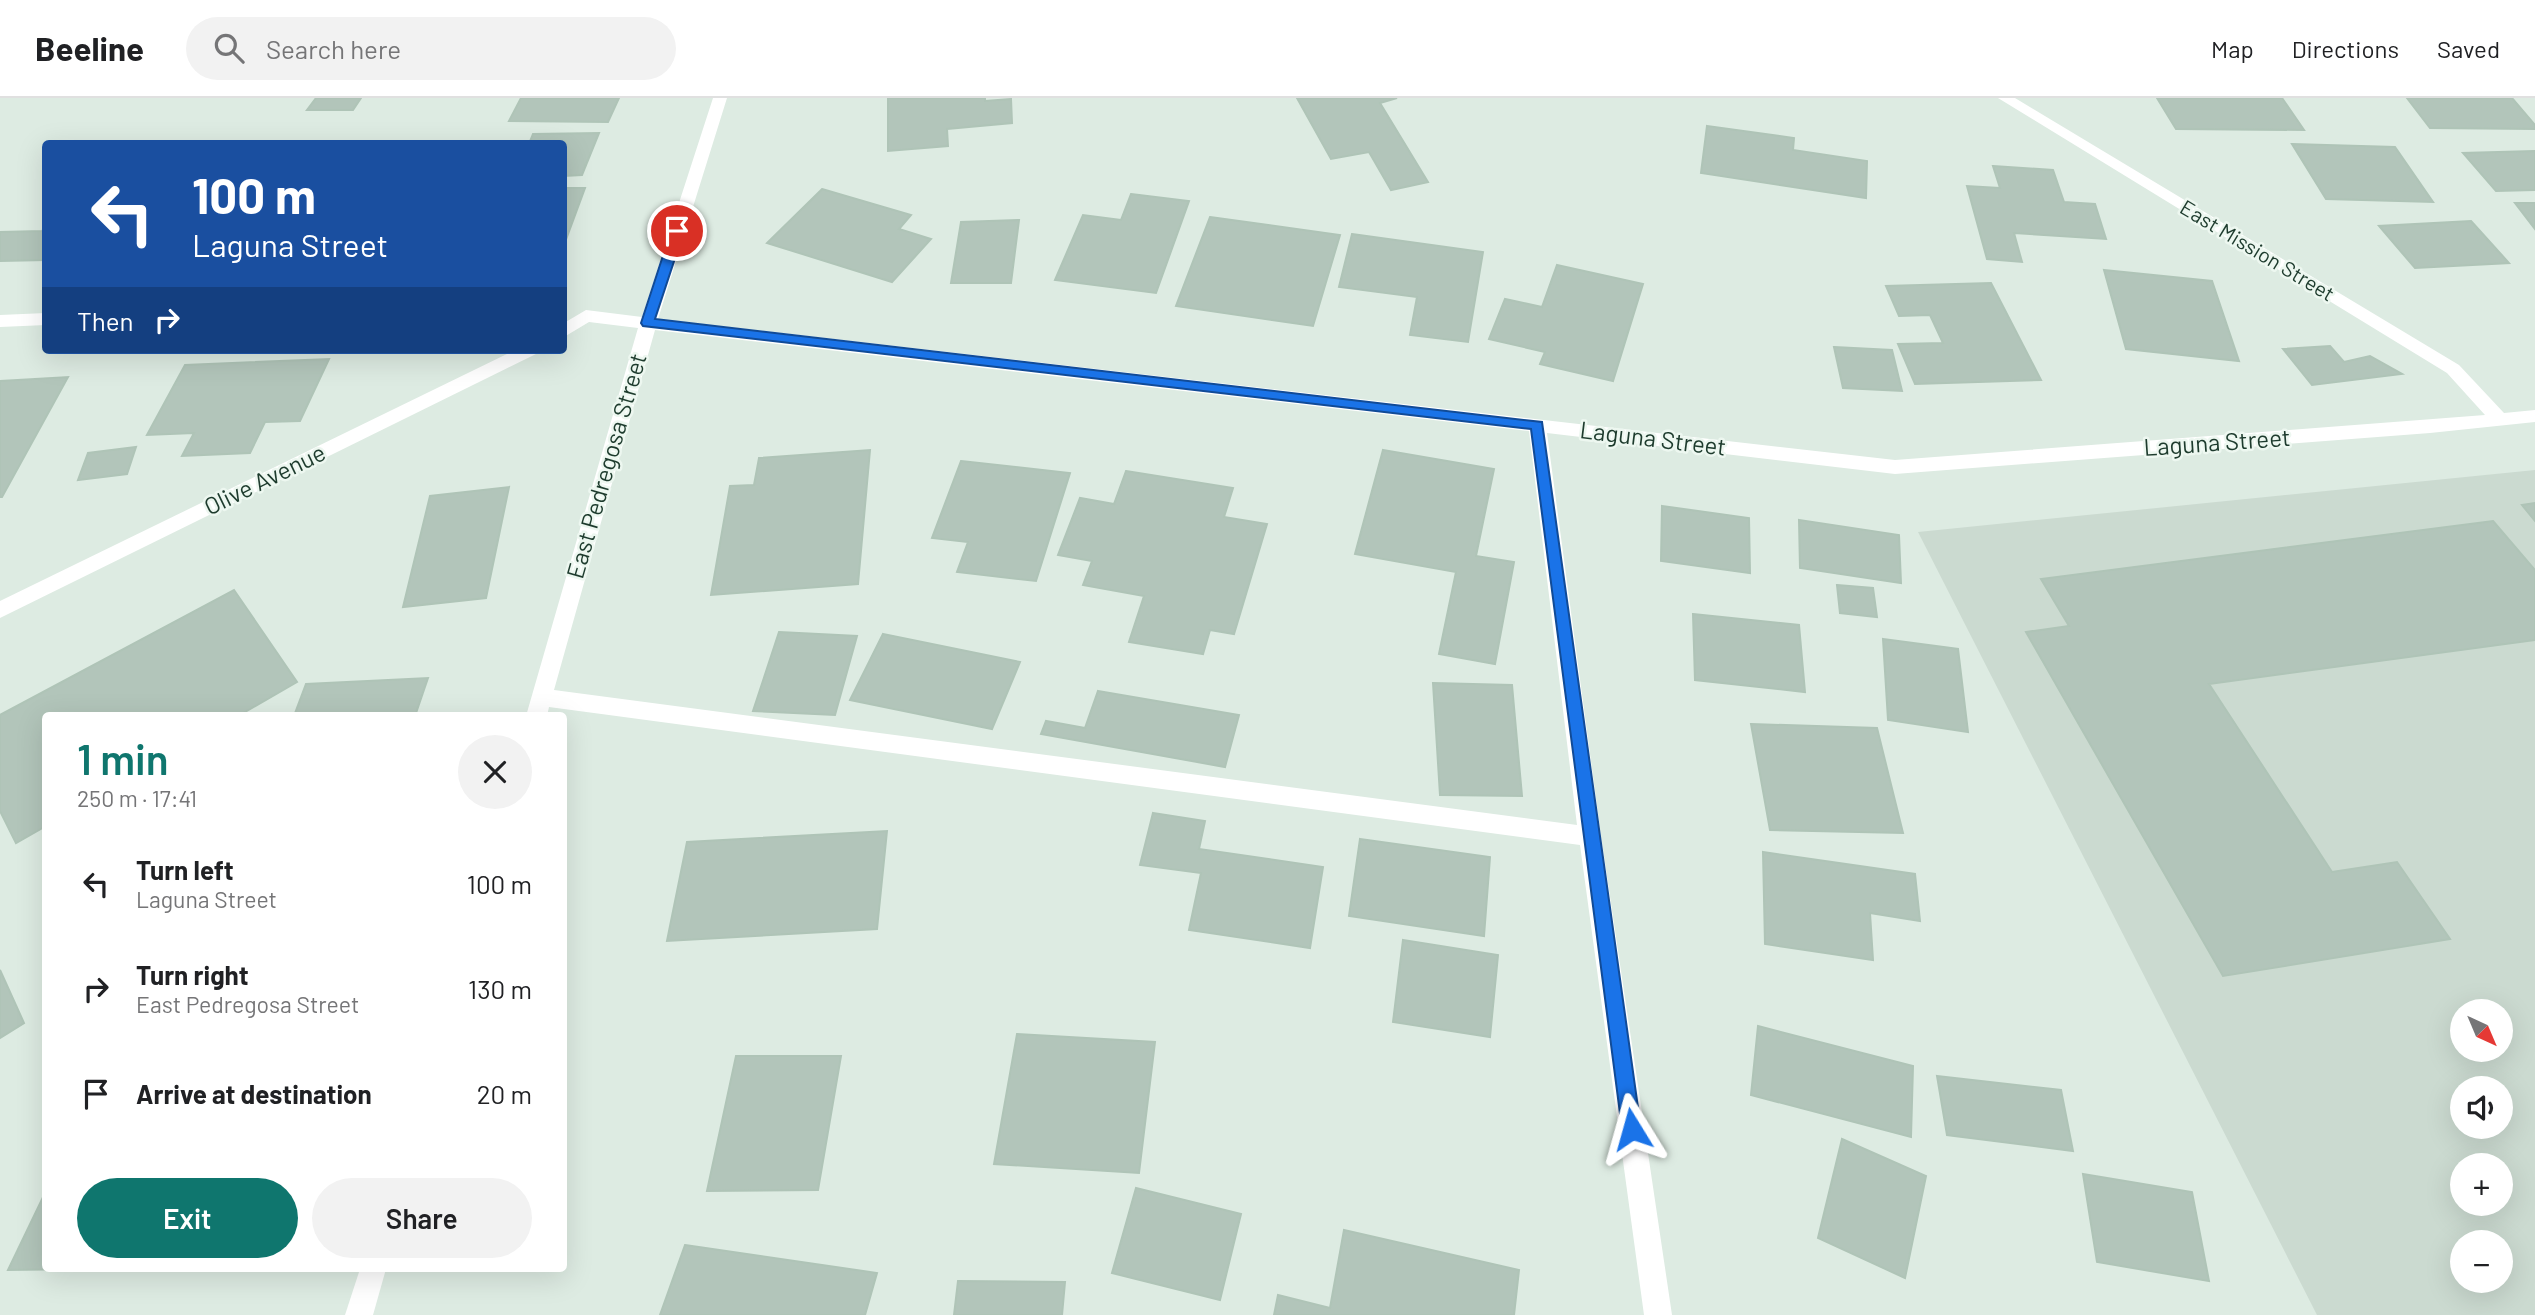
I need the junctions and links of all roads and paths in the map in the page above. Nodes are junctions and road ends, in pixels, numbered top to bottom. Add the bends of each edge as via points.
1 (720, 98) edge
2 (2005, 98) edge
3 (567, 313) edge
4 (586, 316) junction
5 (42, 319) edge
6 (0, 321) edge
7 (648, 323) junction
8 (567, 329) edge
9 (522, 354) edge
10 (2535, 416) edge
11 (2498, 418) junction
12 (1537, 425) junction
13 (0, 610) edge
14 (538, 707) edge
15 (1591, 836) junction
16 (372, 1272) edge
17 (359, 1315) edge
18 (1658, 1315) edge

1 - 7 street, East Pedregosa Street
2 - 11 street, East Mission Street via 2454,369
3 - 4 street
4 - 7 street
4 - 8 street
5 - 6 street
7 - 12 street, Laguna Street
7 - 14 street, East Pedregosa Street
9 - 13 street, Olive Avenue
10 - 11 street, Laguna Street
11 - 12 street, Laguna Street via 1895,467
12 - 15 street
14 - 15 street
15 - 18 street
16 - 17 street

